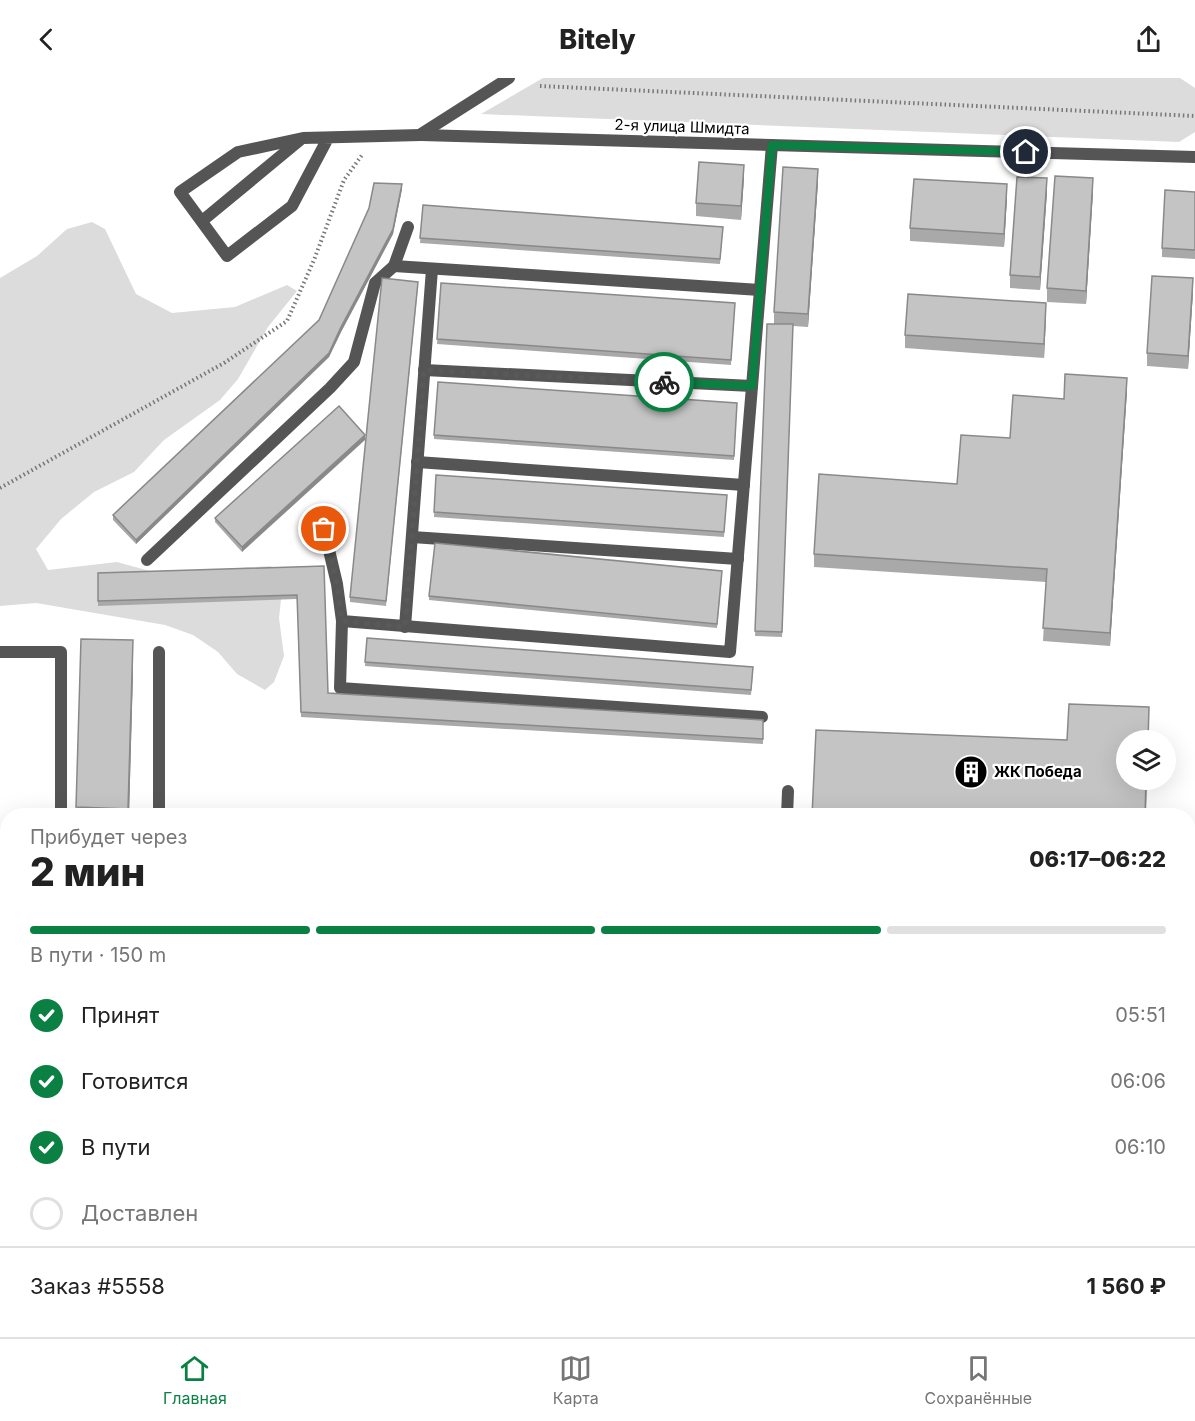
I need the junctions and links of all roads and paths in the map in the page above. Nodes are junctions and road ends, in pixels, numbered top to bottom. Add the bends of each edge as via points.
1 (509, 78) edge
2 (540, 86) dead end
3 (1195, 116) edge
4 (421, 135) junction
5 (376, 136) junction
6 (303, 138) junction
7 (328, 138) junction
8 (772, 145) junction
9 (1195, 157) edge
10 (202, 221) junction
11 (408, 227) dead end
12 (393, 266) junction
13 (432, 269) junction
14 (760, 290) junction
15 (424, 370) junction
16 (752, 386) junction
17 (417, 462) junction
18 (744, 484) junction
19 (0, 488) edge
20 (324, 529) dead end
21 (411, 537) junction
22 (147, 560) dead end
23 (738, 560) junction
24 (342, 621) junction
25 (405, 627) junction
26 (0, 652) edge
27 (159, 652) dead end
28 (762, 717) edge
29 (788, 791) dead end
30 (61, 808) edge
31 (159, 808) edge
32 (787, 808) edge

1 - 4 street
2 - 3 path
4 - 5 street, 2-я улица Шмидта
4 - 8 street, 2-я улица Шмидта
5 - 7 street, 2-я улица Шмидта
5 - 19 path via 344,180 286,321 224,363
6 - 7 street, 2-я улица Шмидта
6 - 10 street
6 - 10 street, 2-я улица Шмидта via 238,152 180,192
7 - 10 street, 2-я улица Шмидта via 292,206 227,256
8 - 9 street, 2-я улица Шмидта
8 - 14 street
11 - 12 street
12 - 13 street
12 - 22 street via 375,283 354,362
13 - 14 street
13 - 15 street
14 - 16 street
15 - 16 street
15 - 17 street
16 - 18 street
17 - 18 street
17 - 21 street
18 - 23 street
20 - 24 street
21 - 23 street
21 - 25 street
23 - 25 street via 730,652
24 - 25 street
24 - 28 street via 340,688
26 - 30 street via 61,652
27 - 31 street
29 - 32 street

